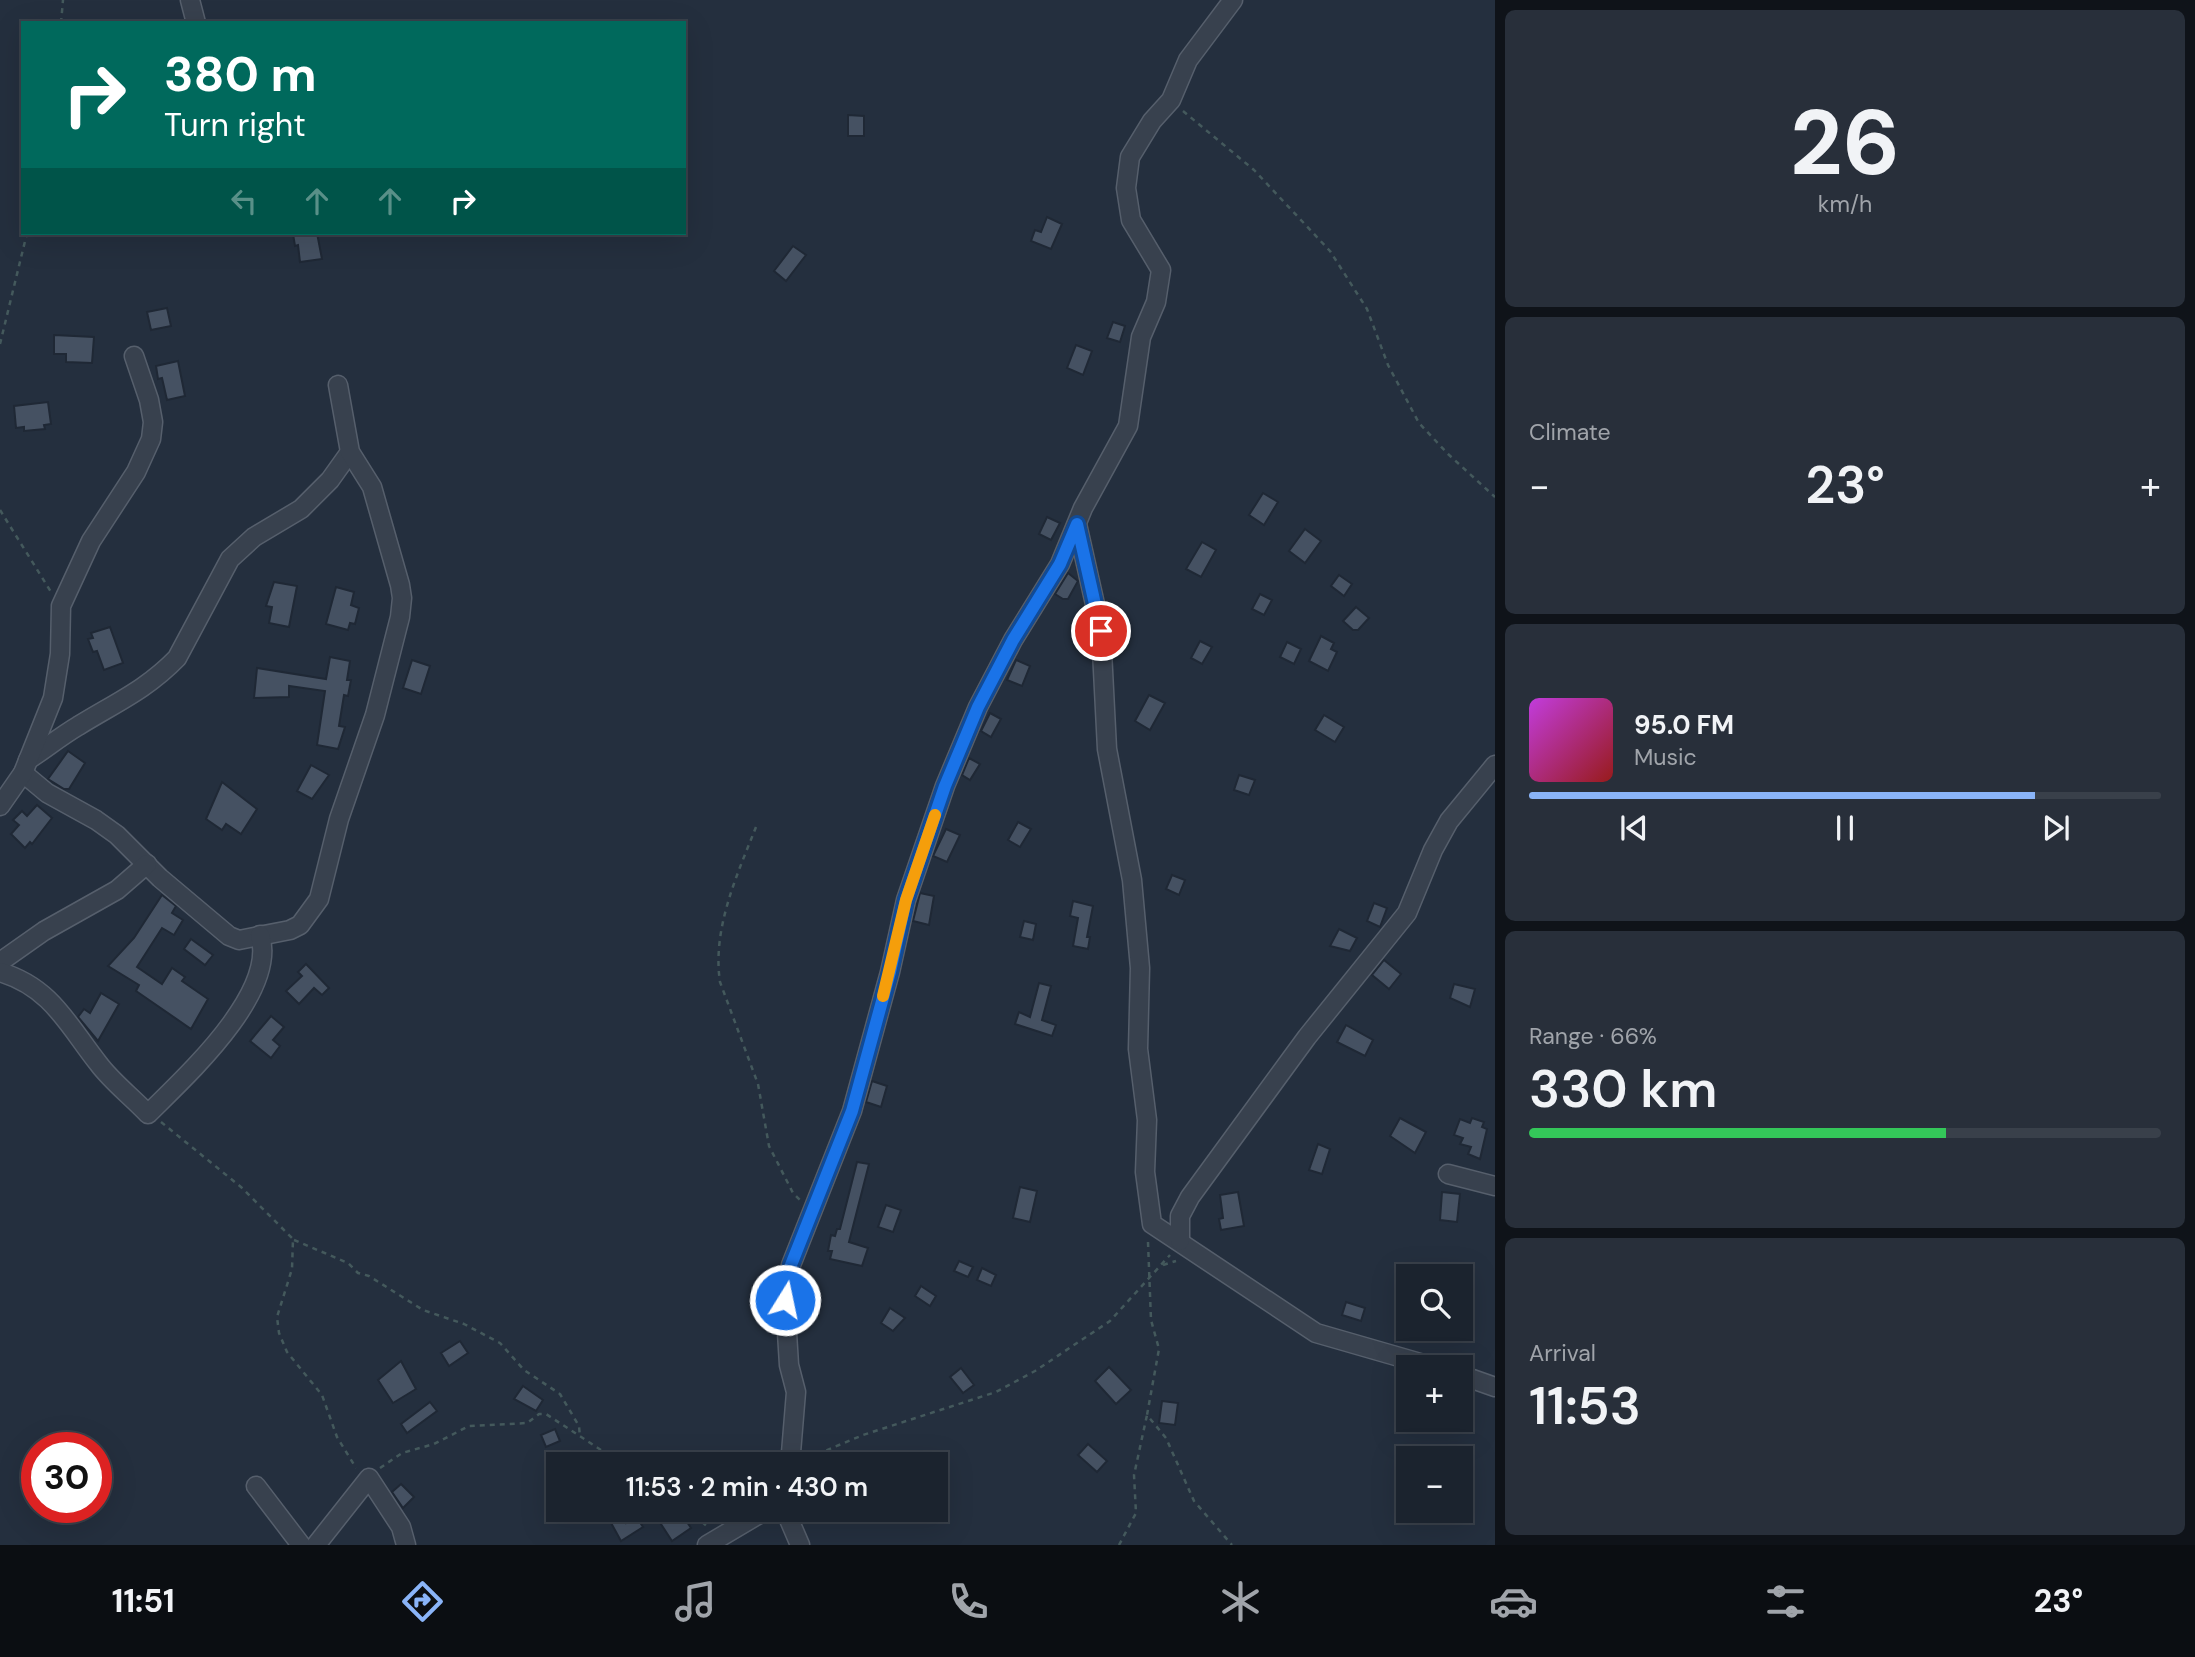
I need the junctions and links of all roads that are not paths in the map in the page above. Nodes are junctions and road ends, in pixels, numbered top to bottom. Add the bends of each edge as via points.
1 (190, 0) edge
2 (1233, 0) edge
3 (195, 21) edge
4 (134, 356) dead end
5 (338, 385) dead end
6 (351, 452) junction
7 (1077, 524) junction
8 (1495, 765) edge
9 (26, 766) junction
10 (0, 806) edge
11 (147, 864) junction
12 (260, 935) junction
13 (0, 962) edge
14 (0, 972) edge
15 (1448, 1174) dead end
16 (1495, 1186) edge
17 (1180, 1241) junction
18 (1396, 1356) edge
19 (1473, 1379) edge
20 (1495, 1387) edge
21 (795, 1452) edge
22 (256, 1486) dead end
23 (747, 1522) edge
24 (790, 1522) edge
25 (300, 1545) edge
26 (316, 1545) edge
27 (406, 1545) edge
28 (707, 1545) edge
29 (800, 1545) edge

1 - 3 street
2 - 7 street via 1188,60 1171,100 1139,141 1128,166 1131,220 1161,270 1156,302 1141,337 1133,408 1122,439
4 - 9 street via 149,400 151,439 136,472 91,541 61,606 58,676
5 - 6 street
6 - 9 street via 301,509 254,537 230,559 169,667
6 - 12 street via 377,501 402,598 400,617 319,899 300,925
7 - 17 street via 1101,631 1104,726 1132,880 1140,968 1138,1049 1145,1095 1145,1172 1152,1224
7 - 21 street via 1060,564 978,707 945,786 906,900 852,1111 791,1265 785,1292 789,1365 796,1392
8 - 17 street via 1439,838 1407,914 1307,1037 1190,1197 1180,1216
9 - 10 street
9 - 11 street via 47,793 96,820
11 - 12 street via 229,936 239,940
11 - 13 street via 117,890
12 - 14 street via 262,965 239,1015 148,1114 99,1065 52,1000
15 - 16 street
17 - 18 street via 1316,1333
19 - 20 street
22 - 25 street
23 - 28 street
24 - 29 street
26 - 27 street via 369,1478 401,1527

